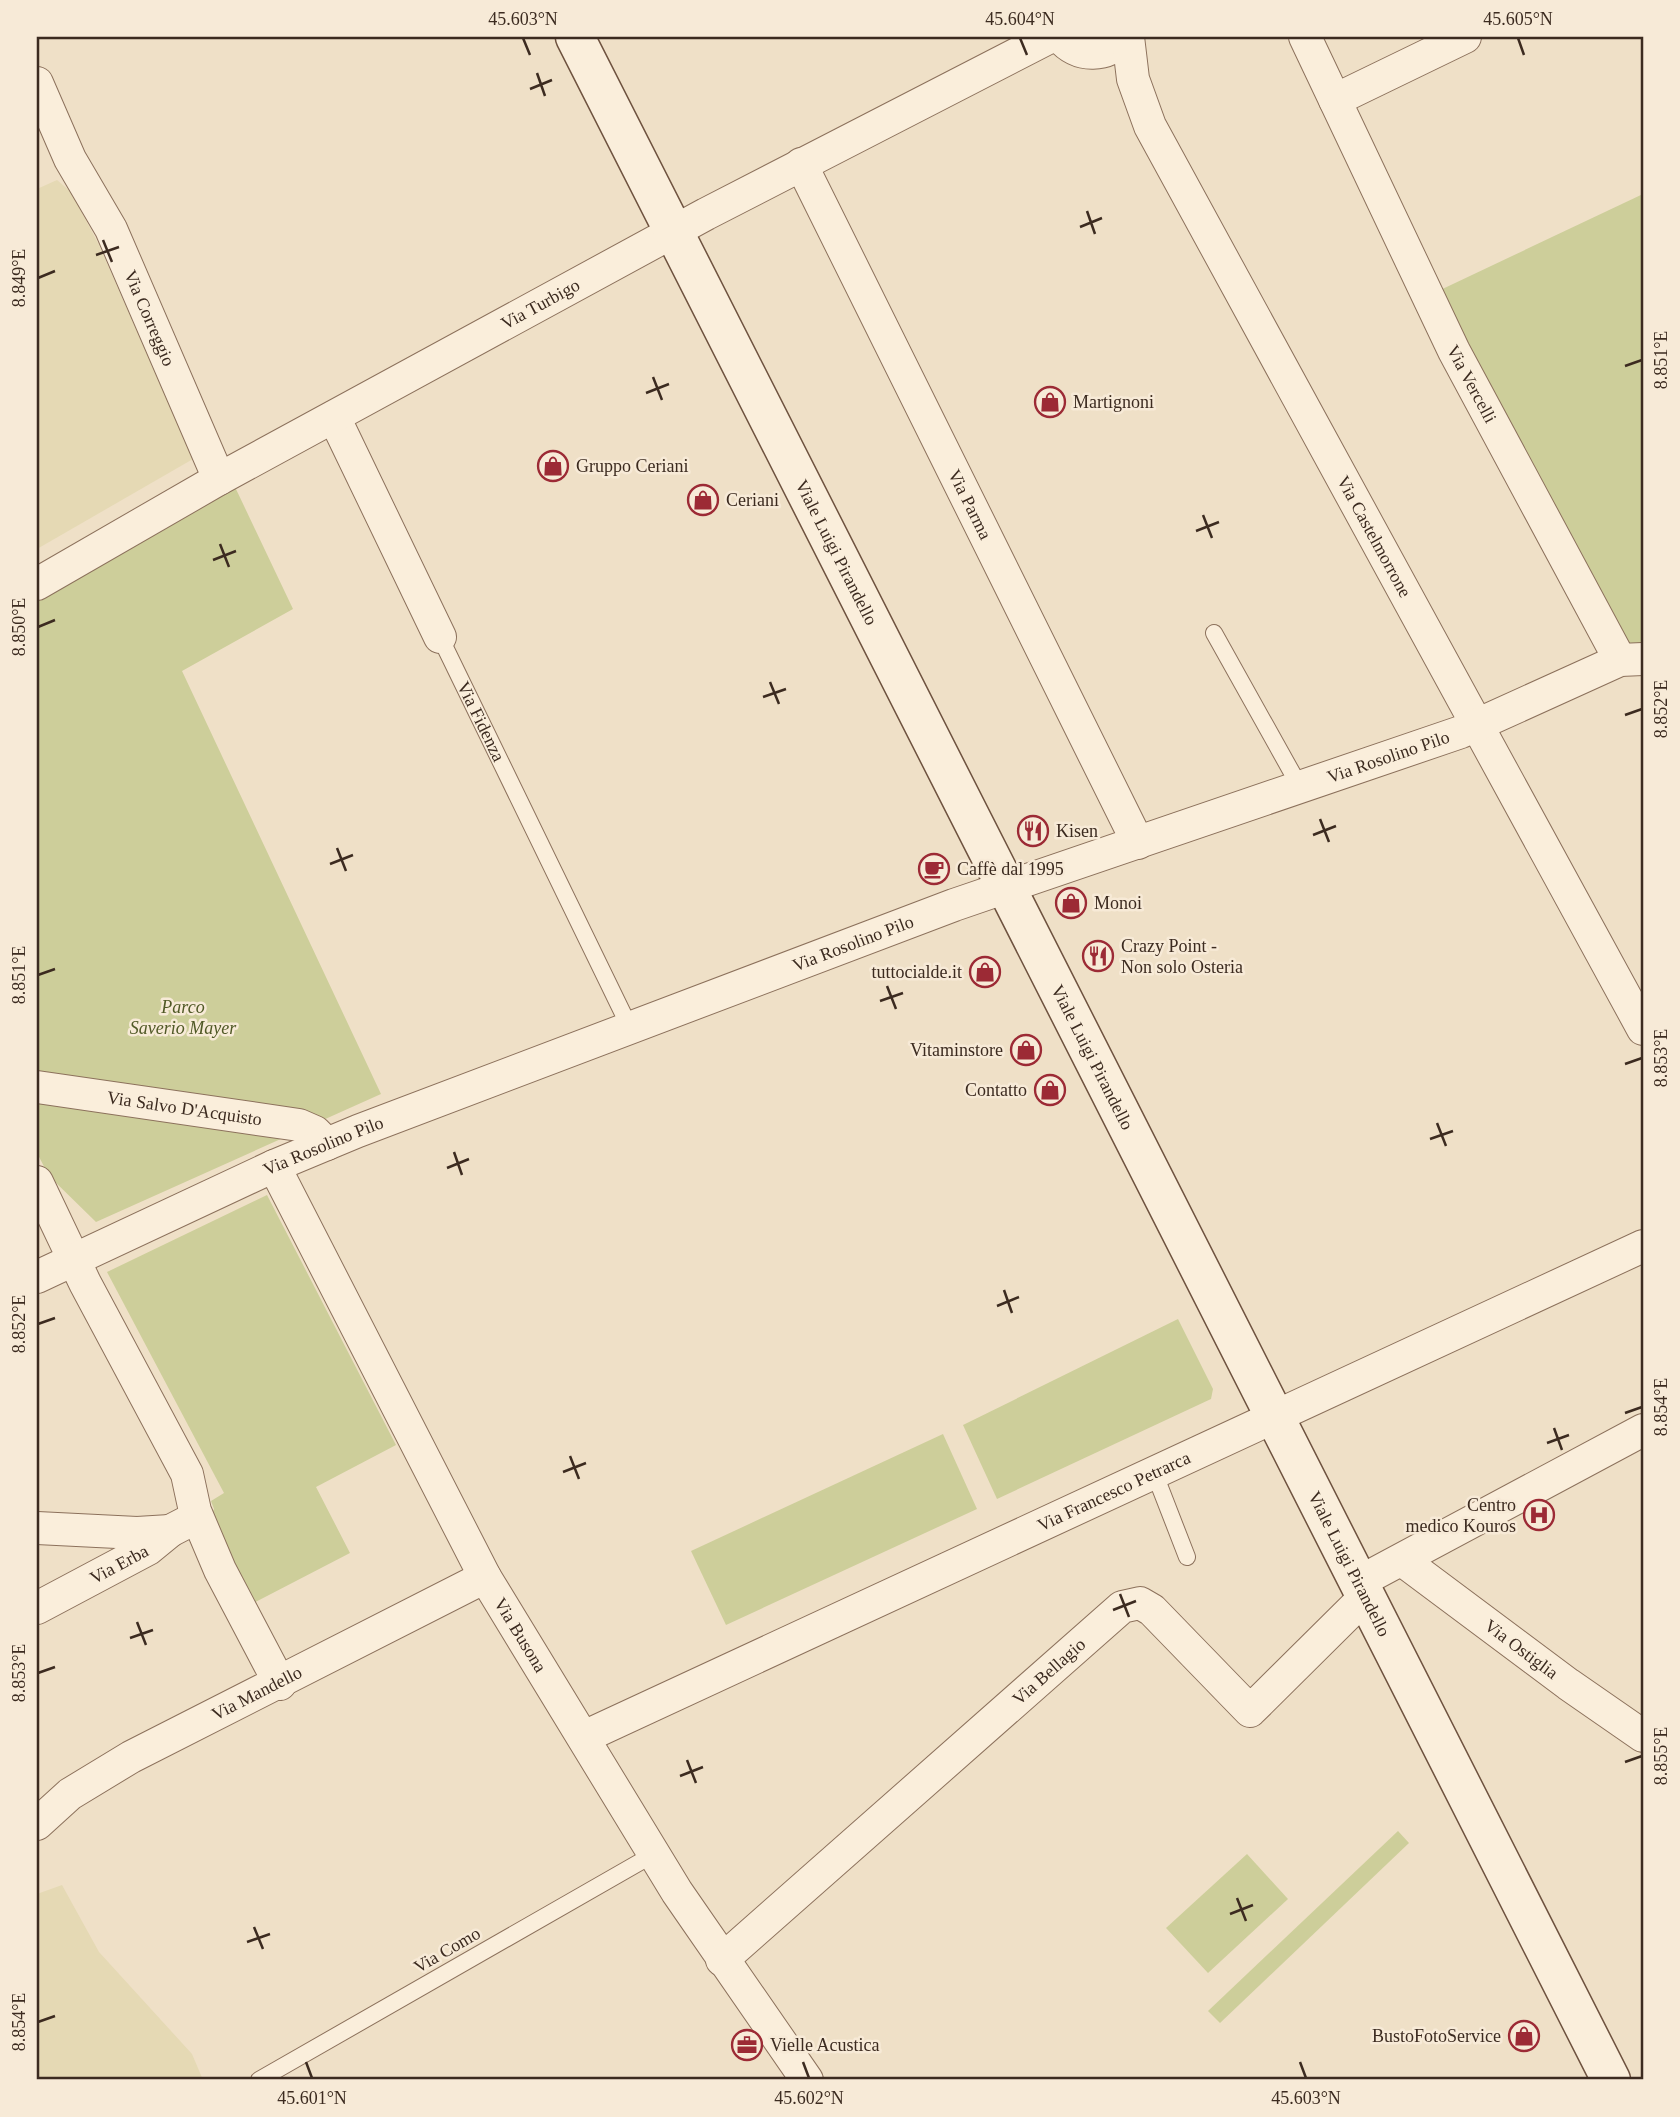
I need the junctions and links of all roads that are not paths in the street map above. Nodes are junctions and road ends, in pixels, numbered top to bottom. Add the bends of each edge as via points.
1 (575, 37) edge
2 (1049, 37) edge
3 (1060, 37) edge
4 (1127, 37) edge
5 (1306, 37) edge
6 (1465, 37) edge
7 (37, 83) edge
8 (1335, 100) junction
9 (801, 164) junction
10 (674, 233) junction
11 (334, 417) junction
12 (219, 479) junction
13 (37, 584) edge
14 (1214, 633) dead end
15 (440, 637) joint
16 (1632, 659) edge
17 (1478, 724) junction
18 (1300, 787) junction
19 (1138, 843) junction
20 (1004, 888) junction
21 (630, 1028) junction
22 (1643, 1029) edge
23 (37, 1087) edge
24 (327, 1144) junction
25 (274, 1166) junction
26 (37, 1182) edge
27 (1643, 1247) edge
28 (74, 1259) junction
29 (37, 1277) edge
30 (1274, 1416) junction
31 (1643, 1430) edge
32 (1154, 1472) junction
33 (183, 1524) junction
34 (37, 1528) edge
35 (1187, 1557) dead end
36 (1402, 1560) junction
37 (485, 1577) junction
38 (1363, 1589) junction
39 (37, 1608) edge
40 (279, 1684) junction
41 (1643, 1736) edge
42 (584, 1737) junction
43 (37, 1824) edge
44 (654, 1854) junction
45 (722, 1960) junction
46 (259, 2080) edge
47 (807, 2080) edge
48 (1611, 2080) edge

1 - 10 main road, Viale Luigi Pirandello
2 - 9 street, Via Turbigo
3 - 4 street via 1078,51 1091,54 1106,52
4 - 17 street, Via Castelmorrone via 1133,79 1150,126
5 - 8 street, Via Vercelli
6 - 8 street
7 - 12 street, Via Correggio via 70,159 111,229
8 - 16 street, Via Vercelli via 1454,351
9 - 10 street, Via Turbigo
9 - 19 street, Via Parma
10 - 11 street, Via Turbigo
10 - 20 main road, Viale Luigi Pirandello
11 - 12 street, Via Turbigo
11 - 15 street, Via Fidenza
12 - 13 street, Via Turbigo
14 - 18 lane
15 - 21 lane, Via Fidenza
16 - 17 street, Via Rosolino Pilo
17 - 18 street, Via Rosolino Pilo
17 - 22 street, Via Castelmorrone
18 - 19 street, Via Rosolino Pilo
19 - 20 street, Via Rosolino Pilo
20 - 21 street, Via Rosolino Pilo
20 - 30 main road, Viale Luigi Pirandello
21 - 24 street, Via Rosolino Pilo
23 - 24 street, Via Salvo D'Acquisto via 299,1125
24 - 25 street, Via Rosolino Pilo
25 - 28 street, Via Rosolino Pilo
25 - 37 street, Via Busona
26 - 28 street
27 - 30 street, Via Francesco Petrarca
28 - 29 street, Via Rosolino Pilo
28 - 33 street via 187,1474
30 - 32 street, Via Francesco Petrarca
30 - 38 main road, Viale Luigi Pirandello
31 - 36 street
32 - 35 lane
32 - 42 street, Via Francesco Petrarca
33 - 34 street via 137,1533
33 - 39 street, Via Erba via 148,1549
33 - 40 street via 234,1599
36 - 38 street
36 - 41 street, Via Ostiglia
37 - 40 street, Via Mandello
37 - 42 street, Via Busona
38 - 45 street, Via Bellagio via 1250,1711 1152,1610 1140,1603 1122,1607
38 - 48 main road, Viale Luigi Pirandello
40 - 43 street, Via Mandello via 122,1762 69,1794
42 - 44 street, Via Busona
44 - 45 street, Via Busona
44 - 46 lane, Via Como
45 - 47 street, Via Busona

